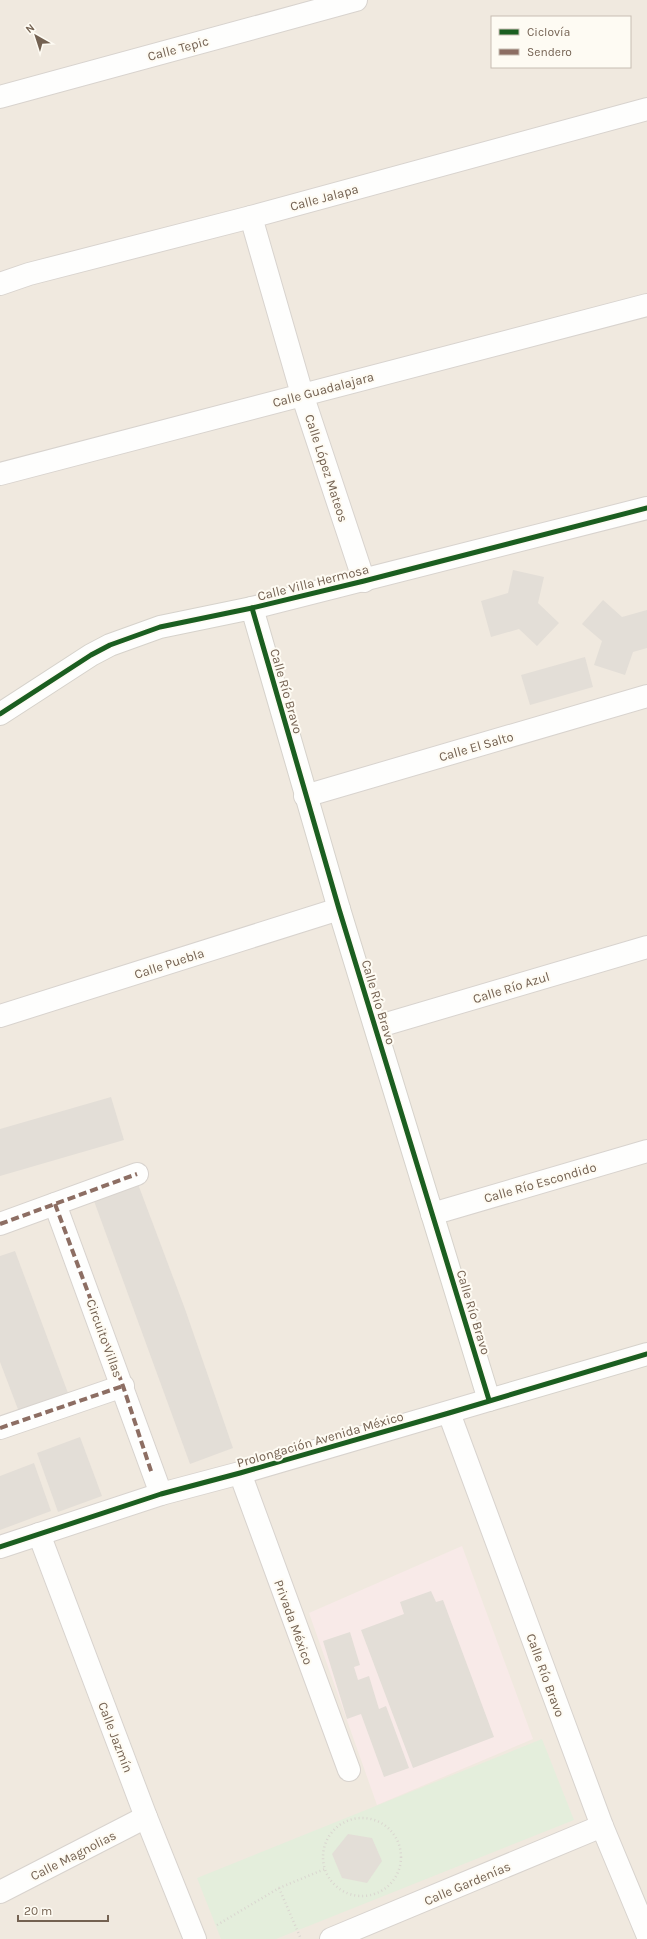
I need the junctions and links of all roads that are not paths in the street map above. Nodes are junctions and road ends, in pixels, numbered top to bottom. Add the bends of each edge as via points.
1 (356, 0) edge
2 (0, 97) edge
3 (647, 109) edge
4 (251, 217) junction
5 (0, 284) edge
6 (647, 305) edge
7 (302, 394) junction
8 (0, 474) edge
9 (647, 508) edge
10 (364, 581) junction
11 (252, 608) junction
12 (647, 696) edge
13 (0, 714) edge
14 (305, 796) junction
15 (339, 909) junction
16 (647, 947) edge
17 (0, 1016) edge
18 (376, 1027) junction
19 (647, 1151) edge
20 (138, 1174) dead end
21 (55, 1204) junction
22 (432, 1214) junction
23 (0, 1224) edge
24 (647, 1354) edge
25 (123, 1386) junction
26 (489, 1400) junction
27 (449, 1413) junction
28 (0, 1428) edge
29 (240, 1473) junction
30 (161, 1494) junction
31 (39, 1534) junction
32 (0, 1547) edge
33 (350, 1770) dead end
34 (146, 1817) junction
35 (602, 1826) junction
36 (0, 1892) edge
37 (647, 1934) edge
38 (195, 1939) edge
39 (331, 1939) edge

1 - 2 street, Calle Tepic
3 - 4 street, Calle Jalapa
4 - 5 street, Calle Jalapa via 29,274
4 - 7 street, Calle López Mateos
6 - 7 street, Calle Guadalajara
7 - 8 street, Calle Guadalajara
7 - 10 street, Calle López Mateos
9 - 10 street, Calle Villa Hermosa
10 - 11 street, Calle Villa Hermosa
11 - 13 street, Calle Villa Hermosa via 160,627 110,645
11 - 14 street, Calle Río Bravo
12 - 14 street, Calle El Salto
14 - 15 street, Calle Río Bravo
15 - 17 street, Calle Puebla
15 - 18 street, Calle Río Bravo
16 - 18 street, Calle Río Azul
18 - 22 street, Calle Río Bravo
19 - 22 street, Calle Río Escondido
20 - 21 street
21 - 23 street
21 - 25 street, Circuito Villas
22 - 26 street, Calle Río Bravo
24 - 26 street, Prolongación Avenida México
25 - 28 street
25 - 30 street, Circuito Villas
26 - 27 street, Prolongación Avenida México
27 - 29 street, Prolongación Avenida México
27 - 35 street, Calle Río Bravo
29 - 30 street, Prolongación Avenida México
29 - 33 street, Privada México
30 - 31 street, Prolongación Avenida México
31 - 32 street, Prolongación Avenida México
31 - 34 street, Calle Jazmín
34 - 36 street, Calle Magnolias
34 - 38 street, Calle Jazmín
35 - 37 street, Calle Río Bravo
35 - 39 street, Calle Gardenías

